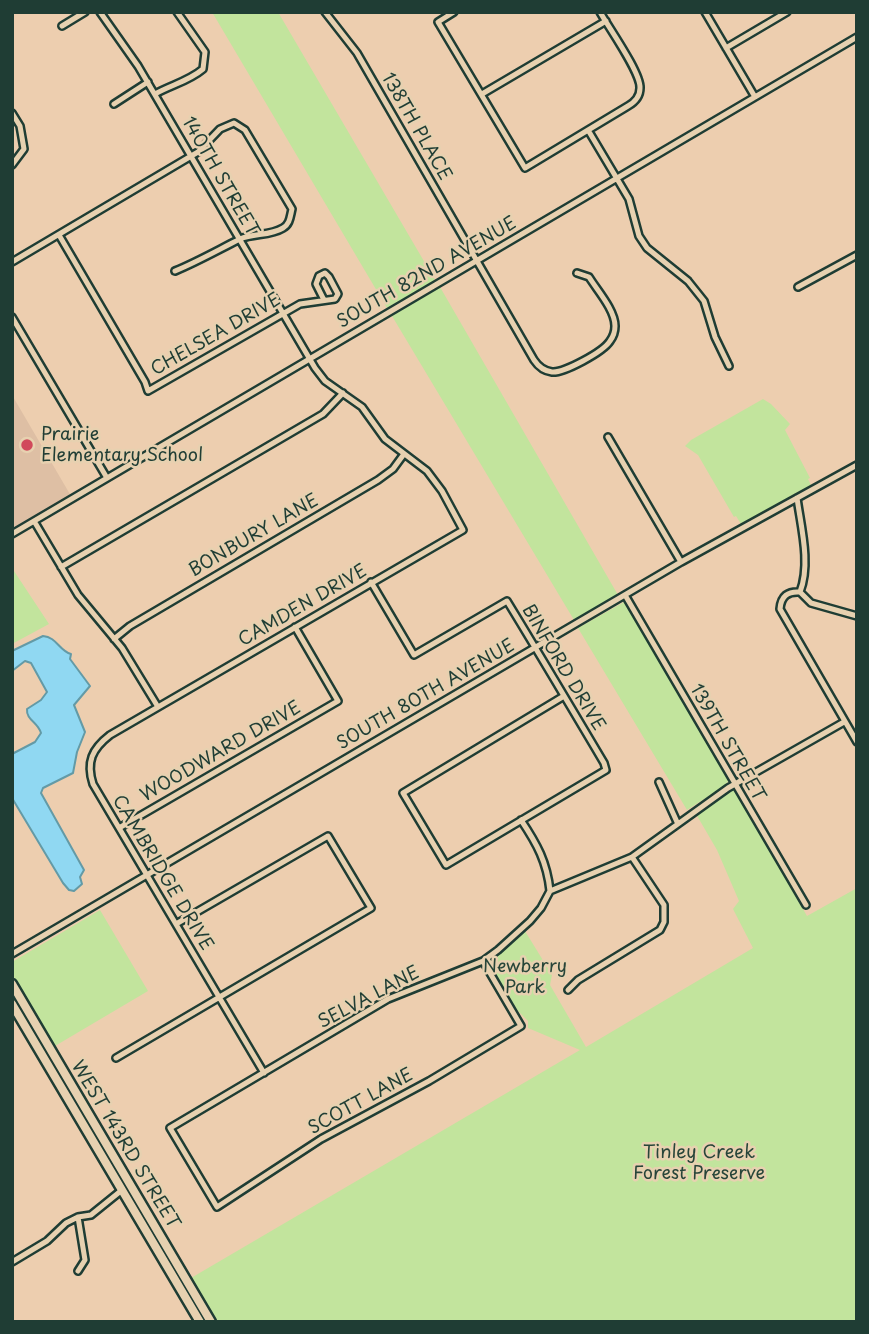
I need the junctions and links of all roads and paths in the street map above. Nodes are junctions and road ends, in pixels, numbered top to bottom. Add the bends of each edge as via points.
1 (85, 12) edge
2 (100, 12) edge
3 (177, 12) edge
4 (325, 12) edge
5 (454, 12) edge
6 (600, 12) edge
7 (705, 12) edge
8 (787, 12) edge
9 (606, 21) junction
10 (62, 26) dead end
11 (857, 37) edge
12 (726, 48) junction
13 (148, 82) junction
14 (155, 94) junction
15 (482, 94) junction
16 (755, 97) junction
17 (114, 104) dead end
18 (12, 113) edge
19 (588, 130) junction
20 (191, 157) junction
21 (12, 165) edge
22 (616, 179) junction
23 (59, 234) junction
24 (240, 239) junction
25 (857, 255) edge
26 (477, 260) junction
27 (12, 262) edge
28 (175, 271) dead end
29 (577, 273) dead end
30 (798, 287) dead end
31 (324, 300) junction
32 (283, 313) junction
33 (12, 317) edge
34 (309, 359) junction
35 (729, 366) dead end
36 (342, 393) junction
37 (608, 437) dead end
38 (404, 454) junction
39 (857, 465) edge
40 (107, 478) junction
41 (797, 498) junction
42 (34, 521) junction
43 (12, 534) edge
44 (681, 562) junction
45 (61, 567) junction
46 (371, 582) junction
47 (800, 592) junction
48 (625, 595) junction
49 (857, 616) edge
50 (295, 627) junction
51 (114, 639) junction
52 (535, 647) junction
53 (564, 696) junction
54 (158, 707) junction
55 (844, 722) junction
56 (857, 742) edge
57 (659, 782) dead end
58 (734, 784) junction
59 (521, 820) junction
60 (677, 822) junction
61 (119, 828) junction
62 (632, 856) junction
63 (148, 875) junction
64 (550, 891) junction
65 (806, 905) dead end
66 (176, 924) junction
67 (12, 954) edge
68 (483, 961) junction
69 (12, 984) edge
70 (568, 990) dead end
71 (219, 997) junction
72 (12, 1004) edge
73 (116, 1058) dead end
74 (264, 1073) junction
75 (170, 1128) joint
76 (130, 1184) junction
77 (122, 1190) junction
78 (78, 1217) junction
79 (12, 1262) edge
80 (78, 1271) dead end
81 (200, 1322) edge
82 (211, 1322) edge

1 - 10 street
2 - 13 street, 140TH STREET
3 - 14 street via 205,52 203,69 190,80
4 - 26 street, 138TH PLACE via 357,53
5 - 15 street via 438,22
6 - 9 street
7 - 12 street
8 - 12 street
9 - 15 street
9 - 19 street via 640,86 638,97 628,106
11 - 16 street, SOUTH 82ND AVENUE
12 - 16 street
13 - 14 street, 140TH STREET
13 - 17 street
14 - 20 street, 140TH STREET
15 - 19 street via 525,169
16 - 22 street, SOUTH 82ND AVENUE
18 - 21 street via 24,149
19 - 22 street
20 - 23 street
20 - 24 street, 140TH STREET
20 - 24 street via 220,130 234,123 245,130 292,209 283,228
22 - 26 street, SOUTH 82ND AVENUE
22 - 35 street via 629,199 647,248 688,281 704,301
23 - 27 street
23 - 32 street, CHELSEA DRIVE via 148,391
24 - 28 street
24 - 32 street, 140TH STREET
25 - 30 street
26 - 29 street, 138TH PLACE via 534,360 554,372 568,369 604,347 613,336 611,312 589,276
26 - 34 street, SOUTH 82ND AVENUE
31 - 31 street, CHELSEA DRIVE via 316,284 325,273 338,294
31 - 32 street, CHELSEA DRIVE
32 - 34 street, 140TH STREET
33 - 40 street
34 - 36 street via 325,381
34 - 40 street, SOUTH 82ND AVENUE
36 - 38 street via 362,407 385,439
36 - 45 street via 323,414
37 - 44 street
38 - 46 street, CAMDEN DRIVE via 438,484 463,530
38 - 51 street, BONBURY LANE via 378,480
39 - 41 street, SOUTH 80TH AVENUE
40 - 42 street, SOUTH 82ND AVENUE
41 - 44 street, SOUTH 80TH AVENUE
41 - 47 street via 805,562
42 - 43 street, SOUTH 82ND AVENUE
42 - 45 street
44 - 48 street, SOUTH 80TH AVENUE
45 - 51 street
46 - 50 street, CAMDEN DRIVE
46 - 52 street, BINFORD DRIVE via 414,656 507,601
47 - 49 street via 811,603
47 - 55 street via 784,596 780,609
48 - 52 street, SOUTH 80TH AVENUE
48 - 58 street, 139TH STREET
50 - 54 street, CAMDEN DRIVE
50 - 61 street, WOODWARD DRIVE via 338,701
51 - 54 street
52 - 53 street, BINFORD DRIVE
52 - 63 street, SOUTH 80TH AVENUE
53 - 59 street, BINFORD DRIVE via 606,771
53 - 59 street via 403,793 446,865
54 - 61 street, CAMBRIDGE DRIVE via 103,740 92,755 89,772 93,784
55 - 56 street
55 - 58 street
57 - 60 street
58 - 60 street
58 - 65 street, 139TH STREET
59 - 64 street via 548,868
60 - 62 street
61 - 63 street, CAMBRIDGE DRIVE
62 - 64 street
62 - 70 street via 664,905 664,922 660,930
63 - 66 street, CAMBRIDGE DRIVE
63 - 67 street, SOUTH 80TH AVENUE
64 - 68 street, SELVA LANE via 530,921
66 - 71 street, CAMBRIDGE DRIVE
66 - 71 street via 328,836 371,908
68 - 74 street, SELVA LANE via 388,999
68 - 75 street, SCOTT LANE via 521,1026 321,1139 217,1206
69 - 76 main road, WEST 143RD STREET
71 - 73 street
71 - 74 street, CAMBRIDGE DRIVE
72 - 77 main road, WEST 143RD STREET
74 - 75 street, SELVA LANE
76 - 77 street
76 - 82 main road, WEST 143RD STREET
77 - 78 street via 91,1215
77 - 81 main road, WEST 143RD STREET
78 - 79 street
78 - 80 street via 85,1260

